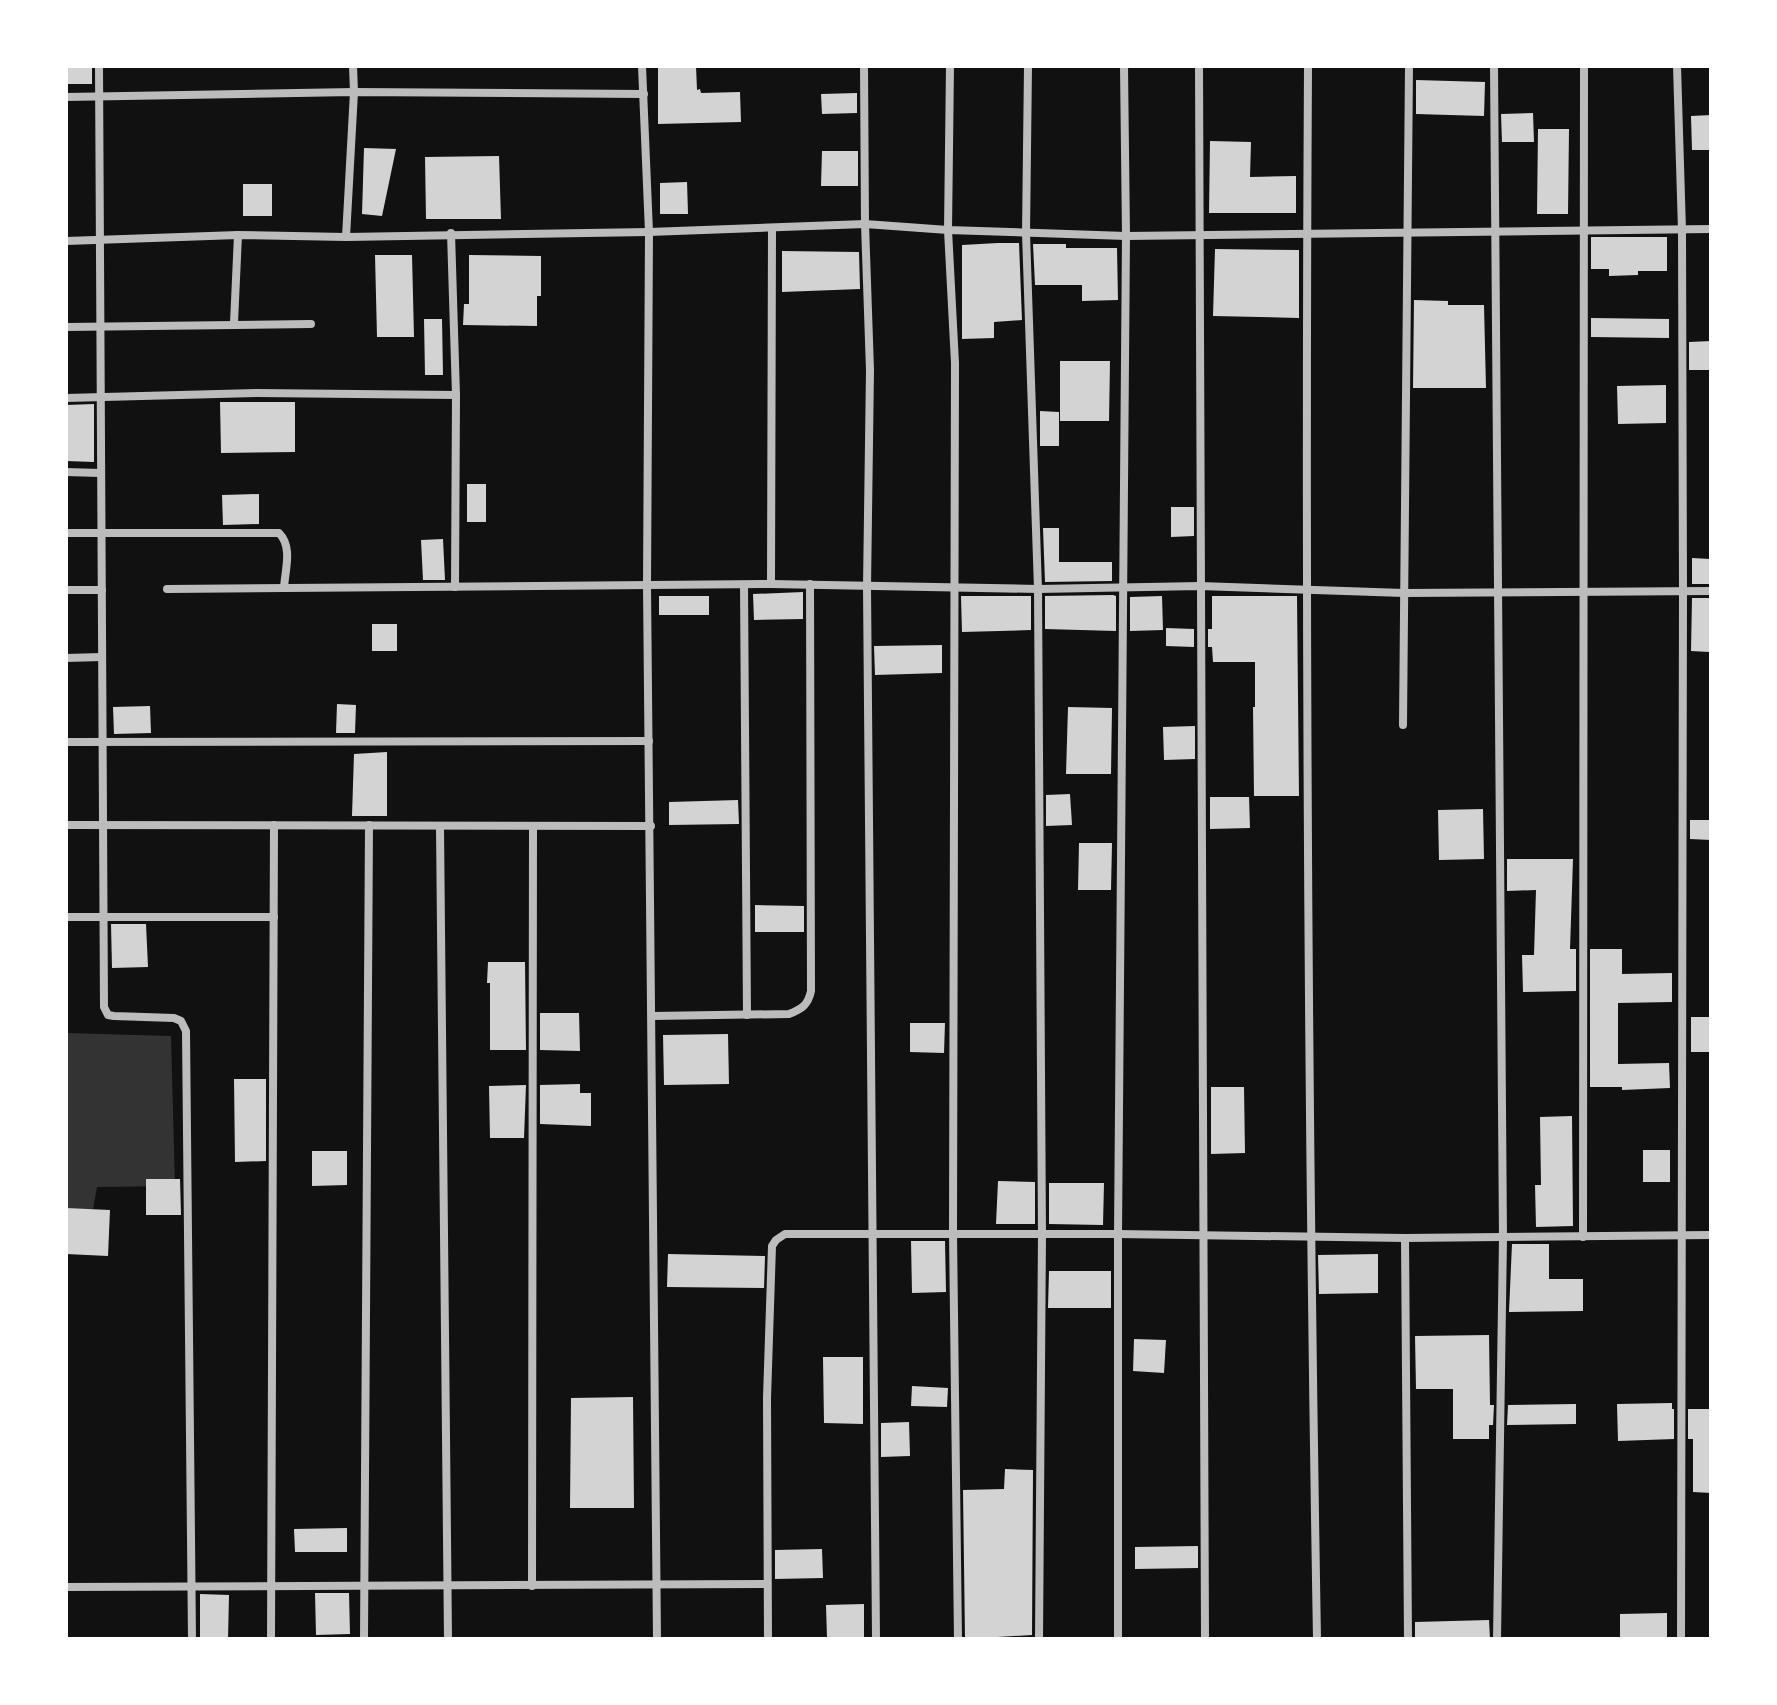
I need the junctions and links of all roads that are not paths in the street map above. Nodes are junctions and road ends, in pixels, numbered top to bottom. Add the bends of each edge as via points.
1 (99, 66) edge
2 (353, 66) edge
3 (642, 66) edge
4 (864, 66) edge
5 (950, 66) edge
6 (1028, 66) edge
7 (1124, 66) edge
8 (1199, 66) edge
9 (1308, 66) edge
10 (1409, 66) edge
11 (1494, 66) edge
12 (1584, 66) edge
13 (1677, 66) edge
14 (354, 92) junction
15 (644, 94) junction
16 (99, 96) junction
17 (66, 97) edge
18 (865, 224) junction
19 (772, 229) junction
20 (1711, 229) edge
21 (948, 230) junction
22 (1682, 230) junction
23 (1583, 231) junction
24 (649, 232) junction
25 (1495, 232) junction
26 (451, 233) junction
27 (1026, 233) junction
28 (1409, 233) junction
29 (1307, 234) junction
30 (238, 235) junction
31 (1200, 235) junction
32 (1126, 236) junction
33 (346, 237) junction
34 (66, 241) edge
35 (101, 241) junction
36 (234, 323) junction
37 (311, 324) dead end
38 (66, 327) edge
39 (99, 327) junction
40 (456, 395) junction
41 (66, 398) edge
42 (99, 398) junction
43 (66, 472) edge
44 (100, 473) junction
45 (66, 533) edge
46 (102, 533) junction
47 (771, 584) junction
48 (810, 584) junction
49 (647, 585) junction
50 (744, 585) junction
51 (1200, 586) junction
52 (455, 587) junction
53 (867, 587) junction
54 (284, 588) junction
55 (954, 588) junction
56 (167, 589) dead end
57 (1038, 589) junction
58 (1122, 589) junction
59 (1305, 589) junction
60 (66, 590) edge
61 (102, 590) junction
62 (1711, 591) edge
63 (1581, 592) junction
64 (1683, 592) junction
65 (1404, 593) junction
66 (1498, 593) junction
67 (102, 657) junction
68 (66, 658) edge
69 (1403, 725) dead end
70 (103, 741) junction
71 (649, 741) junction
72 (66, 742) edge
73 (66, 825) edge
74 (105, 825) junction
75 (274, 825) junction
76 (369, 825) junction
77 (533, 826) junction
78 (651, 826) junction
79 (440, 827) junction
80 (66, 917) edge
81 (104, 917) junction
82 (274, 917) junction
83 (747, 1015) junction
84 (652, 1016) junction
85 (953, 1233) junction
86 (1042, 1234) junction
87 (1118, 1234) junction
88 (872, 1235) junction
89 (1683, 1235) junction
90 (1711, 1235) edge
91 (1204, 1236) junction
92 (1583, 1237) junction
93 (1310, 1238) junction
94 (1405, 1238) junction
95 (1503, 1238) junction
96 (767, 1584) junction
97 (657, 1585) junction
98 (448, 1586) junction
99 (532, 1586) junction
100 (66, 1587) edge
101 (191, 1587) junction
102 (271, 1587) junction
103 (362, 1587) junction
104 (192, 1639) edge
105 (271, 1639) edge
106 (364, 1639) edge
107 (448, 1639) edge
108 (657, 1639) edge
109 (768, 1639) edge
110 (876, 1639) edge
111 (958, 1639) edge
112 (1039, 1639) edge
113 (1118, 1639) edge
114 (1205, 1639) edge
115 (1317, 1639) edge
116 (1408, 1639) edge
117 (1497, 1639) edge
118 (1681, 1639) edge

1 - 16 street
2 - 14 street
3 - 15 street
4 - 18 street
5 - 21 street
6 - 27 street
7 - 32 street
8 - 31 street
9 - 29 street
10 - 28 street
11 - 25 street
12 - 23 street
13 - 22 street
14 - 15 street
14 - 16 street
14 - 33 street
15 - 24 street
16 - 17 street
16 - 35 street
18 - 19 street
18 - 21 street
18 - 53 street via 870,370
19 - 24 street
19 - 47 street
20 - 22 street
21 - 27 street
21 - 55 street via 955,363
22 - 23 street
22 - 64 street
23 - 25 street
23 - 63 street
24 - 26 street
24 - 49 street
25 - 28 street
25 - 66 street
26 - 33 street
26 - 40 street
27 - 32 street
27 - 57 street
28 - 29 street
28 - 65 street
29 - 31 street
29 - 59 street
30 - 33 street
30 - 35 street
30 - 36 street
31 - 32 street
31 - 51 street
32 - 58 street
34 - 35 street
35 - 39 street
36 - 37 street
36 - 39 street
38 - 39 street
39 - 42 street
40 - 42 street
40 - 52 street
41 - 42 street
42 - 44 street
43 - 44 street
44 - 46 street
45 - 46 street
46 - 54 street via 279,533 288,548
46 - 61 street
47 - 48 street
47 - 50 street
48 - 53 street
48 - 83 street via 811,991 802,1010
49 - 50 street
49 - 52 street
49 - 71 street
50 - 83 street
51 - 58 street
51 - 59 street
51 - 91 street
52 - 54 street
53 - 55 street
53 - 88 street
54 - 56 street
55 - 57 street
55 - 85 street
57 - 58 street
57 - 86 street
58 - 87 street
59 - 65 street
59 - 93 street
60 - 61 street
61 - 67 street
62 - 64 street
63 - 64 street
63 - 66 street
63 - 92 street
64 - 89 street
65 - 66 street
65 - 69 street
66 - 95 street
67 - 68 street
67 - 70 street
70 - 71 street
70 - 72 street
70 - 74 street
71 - 78 street
73 - 74 street
74 - 75 street
74 - 81 street
75 - 76 street
75 - 82 street
76 - 79 street
76 - 103 street
77 - 78 street
77 - 79 street
77 - 99 street
78 - 84 street
79 - 98 street
80 - 81 street
81 - 82 street
81 - 101 street via 105,1012 174,1018 186,1031
82 - 102 street
83 - 84 street
84 - 97 street
85 - 86 street
85 - 88 street
85 - 111 street
86 - 87 street
86 - 112 street
87 - 91 street
87 - 113 street
88 - 96 street via 785,1234 772,1246
88 - 110 street
89 - 90 street
89 - 92 street
89 - 118 street
91 - 93 street
91 - 114 street
92 - 95 street
93 - 94 street
93 - 115 street
94 - 95 street
94 - 116 street
95 - 117 street
96 - 97 street
96 - 109 street
97 - 99 street
97 - 108 street
98 - 99 street
98 - 103 street
98 - 107 street
100 - 101 street
101 - 102 street
101 - 104 street
102 - 103 street
102 - 105 street
103 - 106 street

